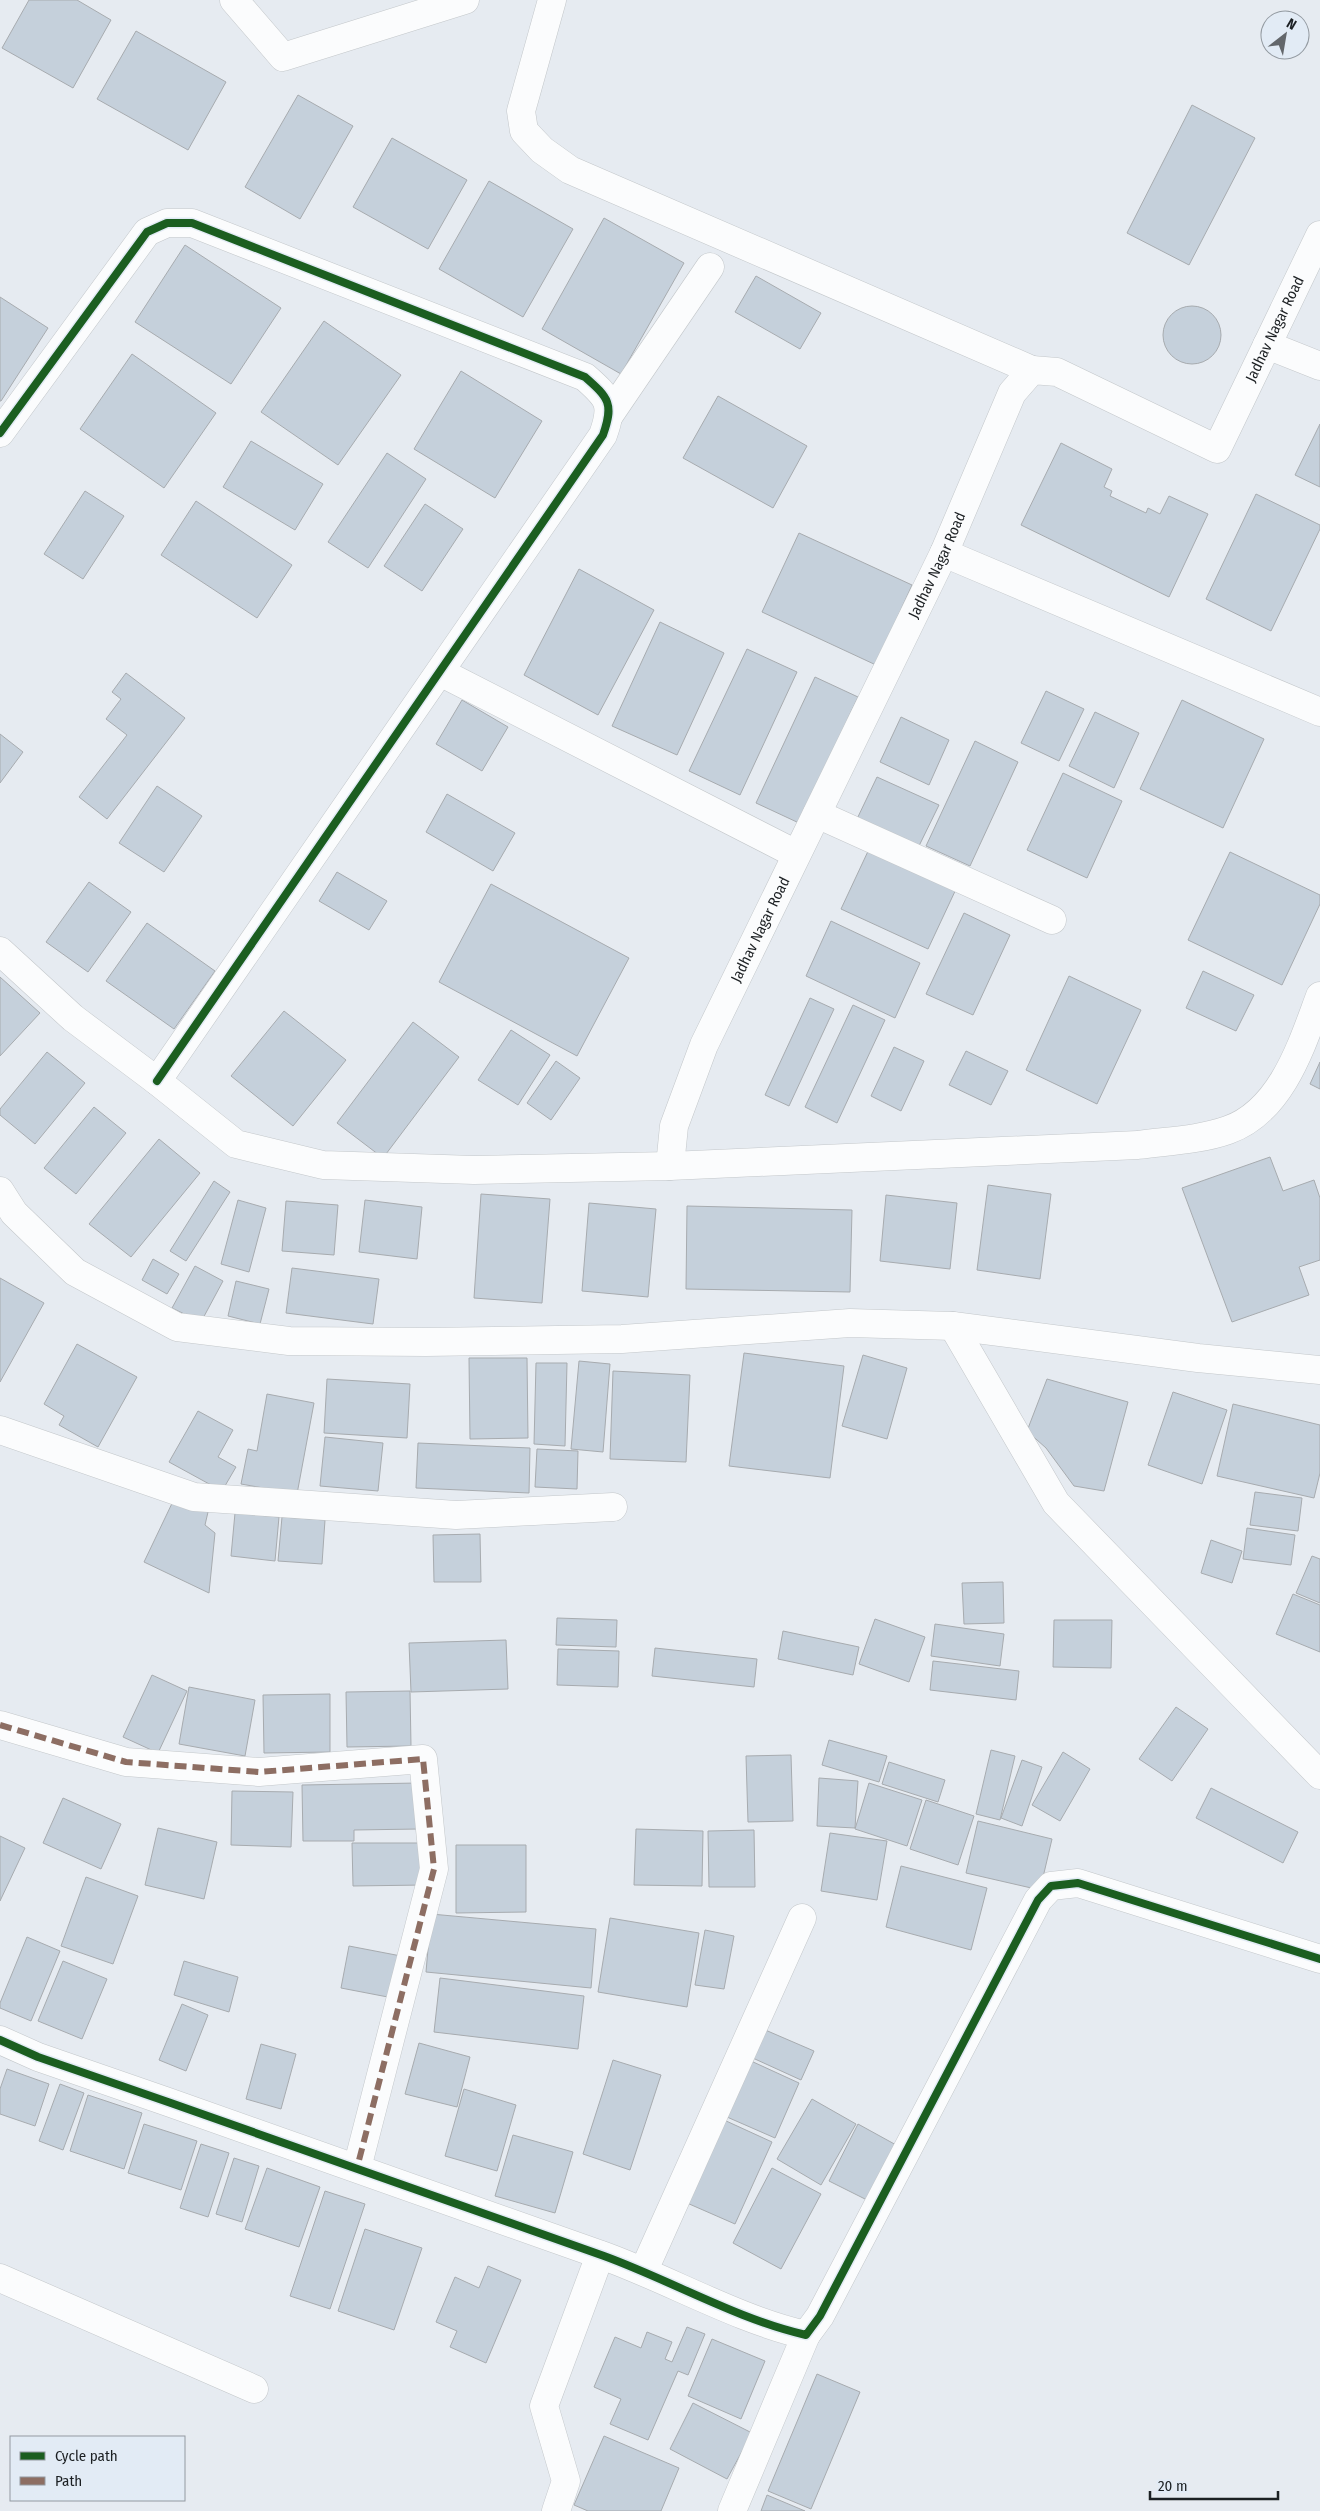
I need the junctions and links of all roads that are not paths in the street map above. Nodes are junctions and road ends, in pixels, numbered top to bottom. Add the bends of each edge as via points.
1 (234, 0) edge
2 (465, 0) edge
3 (552, 0) edge
4 (1320, 234) edge
5 (710, 267) dead end
6 (1267, 345) junction
7 (1320, 366) edge
8 (1032, 370) junction
9 (610, 414) junction
10 (0, 434) edge
11 (944, 553) junction
12 (440, 672) junction
13 (1320, 712) edge
14 (817, 814) junction
15 (796, 854) junction
16 (1052, 920) dead end
17 (0, 951) edge
18 (1320, 996) edge
19 (157, 1081) junction
20 (670, 1166) junction
21 (0, 1191) edge
22 (953, 1326) junction
23 (1320, 1370) edge
24 (0, 1430) edge
25 (613, 1507) dead end
26 (0, 1725) edge
27 (1320, 1775) edge
28 (802, 1918) dead end
29 (1320, 1960) edge
30 (0, 2040) edge
31 (357, 2168) junction
32 (600, 2255) junction
33 (644, 2270) junction
34 (0, 2278) edge
35 (806, 2335) junction
36 (254, 2389) dead end
37 (556, 2511) edge
38 (732, 2511) edge

1 - 2 street via 283,57
3 - 8 street via 520,111 524,131 542,150 579,174
4 - 6 street, Jadhav Nagar Road
5 - 9 street
6 - 7 street
6 - 8 street, Jadhav Nagar Road via 1217,449 1057,372
8 - 11 street, Jadhav Nagar Road via 1012,393
9 - 10 street via 606,395 585,377 192,223 167,223 146,232
9 - 12 street via 603,435
11 - 13 street
11 - 14 street, Jadhav Nagar Road
12 - 15 street
12 - 19 street
14 - 15 street, Jadhav Nagar Road
14 - 16 street
15 - 20 street, Jadhav Nagar Road via 704,1045 674,1126
17 - 19 street via 73,1018
18 - 20 street via 1281,1084 1258,1114 1229,1130 1138,1145
19 - 20 street via 236,1144 323,1165 474,1170
21 - 22 street via 14,1213 75,1272 177,1327 289,1341 426,1342 622,1339 850,1323
22 - 23 street via 1198,1358
22 - 27 street via 1056,1503
24 - 25 street via 194,1497 456,1514
26 - 31 street via 126,1762 259,1772 423,1759 434,1869
28 - 33 street
29 - 35 street via 1078,1883 1051,1886 1038,1900 820,2316
30 - 31 street via 38,2057
31 - 32 street
32 - 33 street
32 - 37 street via 544,2406 566,2480
33 - 35 street via 776,2328
34 - 36 street
35 - 38 street

